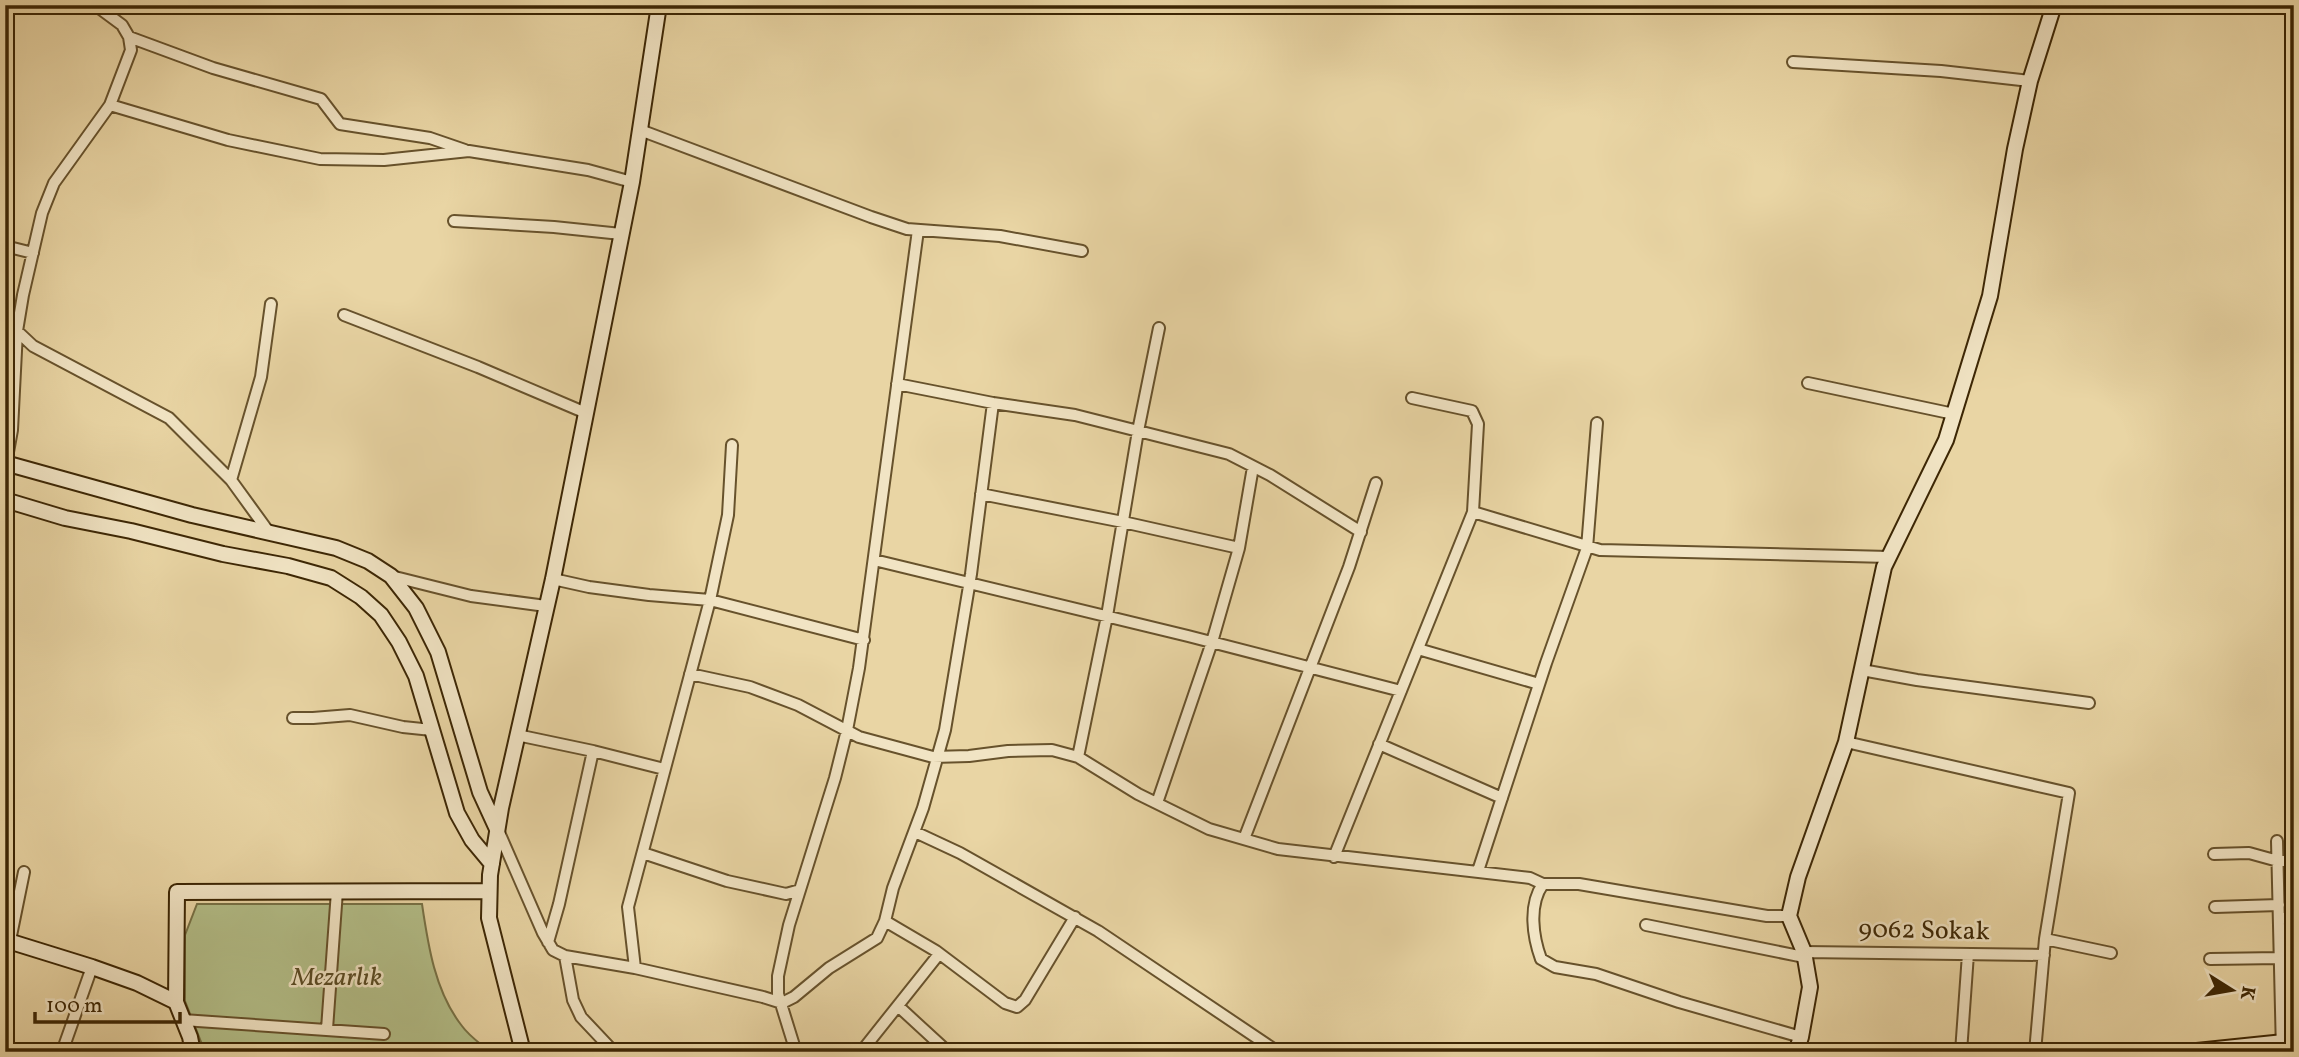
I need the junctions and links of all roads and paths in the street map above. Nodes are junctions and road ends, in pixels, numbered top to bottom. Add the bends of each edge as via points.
1 (95, 5) edge
2 (659, 5) edge
3 (2054, 5) edge
4 (129, 37) junction
5 (1793, 62) dead end
6 (2030, 81) junction
7 (110, 105) junction
8 (640, 130) junction
9 (469, 151) junction
10 (632, 182) junction
11 (454, 221) dead end
12 (918, 230) junction
13 (621, 234) junction
14 (5, 246) edge
15 (1082, 251) dead end
16 (33, 253) junction
17 (271, 304) dead end
18 (344, 315) dead end
19 (1159, 328) dead end
20 (18, 331) junction
21 (1808, 383) dead end
22 (897, 384) junction
23 (1412, 398) dead end
24 (993, 402) junction
25 (586, 413) junction
26 (1954, 414) junction
27 (1597, 423) dead end
28 (1138, 431) junction
29 (732, 445) dead end
30 (5, 463) edge
31 (1253, 467) junction
32 (231, 480) junction
33 (1376, 483) dead end
34 (981, 494) junction
35 (5, 500) edge
36 (1473, 512) junction
37 (1123, 522) junction
38 (268, 531) junction
39 (725, 531) junction
40 (738, 531) dead end
41 (1361, 532) junction
42 (1239, 548) junction
43 (1587, 548) junction
44 (1889, 556) junction
45 (874, 560) junction
46 (391, 576) junction
47 (553, 579) junction
48 (970, 583) junction
49 (710, 600) junction
50 (547, 606) junction
51 (1107, 616) junction
52 (864, 640) junction
53 (1212, 642) junction
54 (1418, 649) junction
55 (1311, 667) junction
56 (1862, 670) junction
57 (690, 674) junction
58 (1539, 684) junction
59 (1401, 691) junction
60 (2089, 703) dead end
61 (293, 718) dead end
62 (432, 730) junction
63 (847, 730) junction
64 (517, 736) junction
65 (1846, 742) junction
66 (1379, 744) junction
67 (593, 751) junction
68 (937, 757) junction
69 (1078, 757) junction
70 (664, 769) junction
71 (1502, 798) junction
72 (1157, 803) junction
73 (497, 829) junction
74 (915, 832) junction
75 (1244, 839) junction
76 (2277, 841) dead end
77 (643, 853) junction
78 (2214, 854) dead end
79 (1334, 857) junction
80 (2278, 860) junction
81 (2294, 861) edge
82 (492, 864) junction
83 (1478, 871) junction
84 (24, 872) dead end
85 (1543, 884) junction
86 (800, 890) junction
87 (337, 891) junction
88 (489, 891) junction
89 (2279, 905) junction
90 (2215, 907) dead end
91 (1789, 916) junction
92 (1075, 917) junction
93 (2279, 918) junction
94 (2294, 918) edge
95 (885, 921) junction
96 (1646, 925) dead end
97 (2045, 939) junction
98 (8, 940) edge
99 (548, 942) junction
100 (2111, 953) dead end
101 (939, 954) junction
102 (1804, 954) junction
103 (1968, 954) junction
104 (2043, 955) junction
105 (565, 956) junction
106 (2210, 959) dead end
107 (2280, 963) junction
108 (5, 965) edge
109 (92, 967) junction
110 (635, 968) junction
111 (2294, 968) edge
112 (176, 1002) junction
113 (782, 1003) junction
114 (898, 1006) junction
115 (183, 1020) junction
116 (327, 1029) junction
117 (384, 1034) dead end
118 (1801, 1037) junction
119 (2286, 1045) edge
120 (62, 1052) edge
121 (193, 1052) edge
122 (523, 1052) edge
123 (614, 1052) edge
124 (796, 1052) edge
125 (861, 1052) edge
126 (948, 1052) edge
127 (1278, 1052) edge
128 (1796, 1052) edge
129 (1961, 1052) edge
130 (2035, 1052) edge
131 (2187, 1052) edge

1 - 4 street via 122,25
2 - 8 street
3 - 6 street
4 - 7 street via 131,50
4 - 9 street via 213,68 321,99 340,124 430,138
5 - 6 street
6 - 26 street via 2008,180 1990,296
7 - 9 street via 228,140 320,159 384,160
7 - 16 street via 54,183
8 - 10 street
8 - 12 street via 871,217
9 - 10 street via 588,170
10 - 13 street
11 - 13 street
12 - 15 street via 1000,236
12 - 22 street
13 - 25 street
14 - 16 street
16 - 20 street
17 - 32 street via 261,377
18 - 25 street
19 - 28 street
20 - 30 street via 12,430
20 - 32 street via 33,346 169,418
21 - 26 street
22 - 24 street
22 - 45 street
23 - 36 street via 1472,411 1478,424
24 - 28 street
24 - 34 street
25 - 47 street
26 - 44 street via 1947,440
27 - 43 street
28 - 31 street via 1229,454
28 - 37 street
29 - 39 street
30 - 38 street
31 - 41 street
31 - 42 street
32 - 38 street
33 - 41 street
34 - 37 street
34 - 48 street
35 - 62 street via 65,518 331,578 381,615 399,642 416,676
36 - 43 street
36 - 54 street
37 - 42 street
37 - 51 street
38 - 46 street via 336,548
39 - 40 street
39 - 49 street
41 - 55 street
42 - 53 street
43 - 44 street
43 - 58 street
44 - 56 street
45 - 48 street
45 - 52 street
46 - 50 street via 471,596
46 - 73 street via 416,608 438,652 480,792
47 - 49 street via 637,594
47 - 50 street
48 - 51 street
48 - 68 street
49 - 52 street
49 - 57 street
50 - 64 street
51 - 53 street
51 - 69 street
52 - 63 street
53 - 55 street
53 - 72 street
54 - 58 street
54 - 59 street
55 - 59 street
55 - 75 street
56 - 60 street
56 - 65 street
57 - 63 street via 750,687
57 - 70 street
58 - 71 street
59 - 66 street
61 - 62 street via 350,715
62 - 82 street via 457,813
63 - 68 street
63 - 86 street
64 - 67 street
64 - 73 street
65 - 91 street via 1798,877
65 - 97 street via 2069,793
66 - 71 street
66 - 79 street
67 - 70 street
67 - 99 street
68 - 69 street via 1041,750
68 - 74 street
69 - 72 street
70 - 77 street
71 - 83 street
72 - 75 street via 1209,829
73 - 82 street
73 - 99 street
74 - 92 street
74 - 95 street
75 - 79 street
76 - 80 street
77 - 86 street via 727,881 786,894
77 - 110 street via 628,907
78 - 80 street via 2249,853
79 - 83 street
80 - 81 street
80 - 89 street
82 - 88 street
83 - 85 street
84 - 98 street
85 - 91 street via 1579,884
85 - 118 street via 1534,913 1534,937 1541,959 1555,967 1596,974
86 - 113 street via 778,976
87 - 88 street
87 - 112 street via 177,892
87 - 116 street
88 - 122 street via 489,918
89 - 90 street
89 - 93 street
91 - 102 street
92 - 101 street via 1017,1007
92 - 127 street
93 - 94 street
93 - 107 street
95 - 101 street
95 - 113 street via 877,938
96 - 102 street, 9062 Sokak
97 - 100 street
97 - 104 street
98 - 108 street
98 - 109 street
99 - 105 street
101 - 114 street
102 - 103 street, 9062 Sokak
102 - 118 street via 1810,987
103 - 104 street, 9062 Sokak
103 - 129 street
104 - 130 street
105 - 110 street
105 - 123 street via 573,1000
106 - 107 street
107 - 111 street
107 - 119 street
109 - 112 street
109 - 120 street
110 - 113 street
112 - 115 street
113 - 124 street
114 - 125 street
114 - 126 street
115 - 116 street
115 - 121 street
116 - 117 street
118 - 128 street
119 - 131 street

